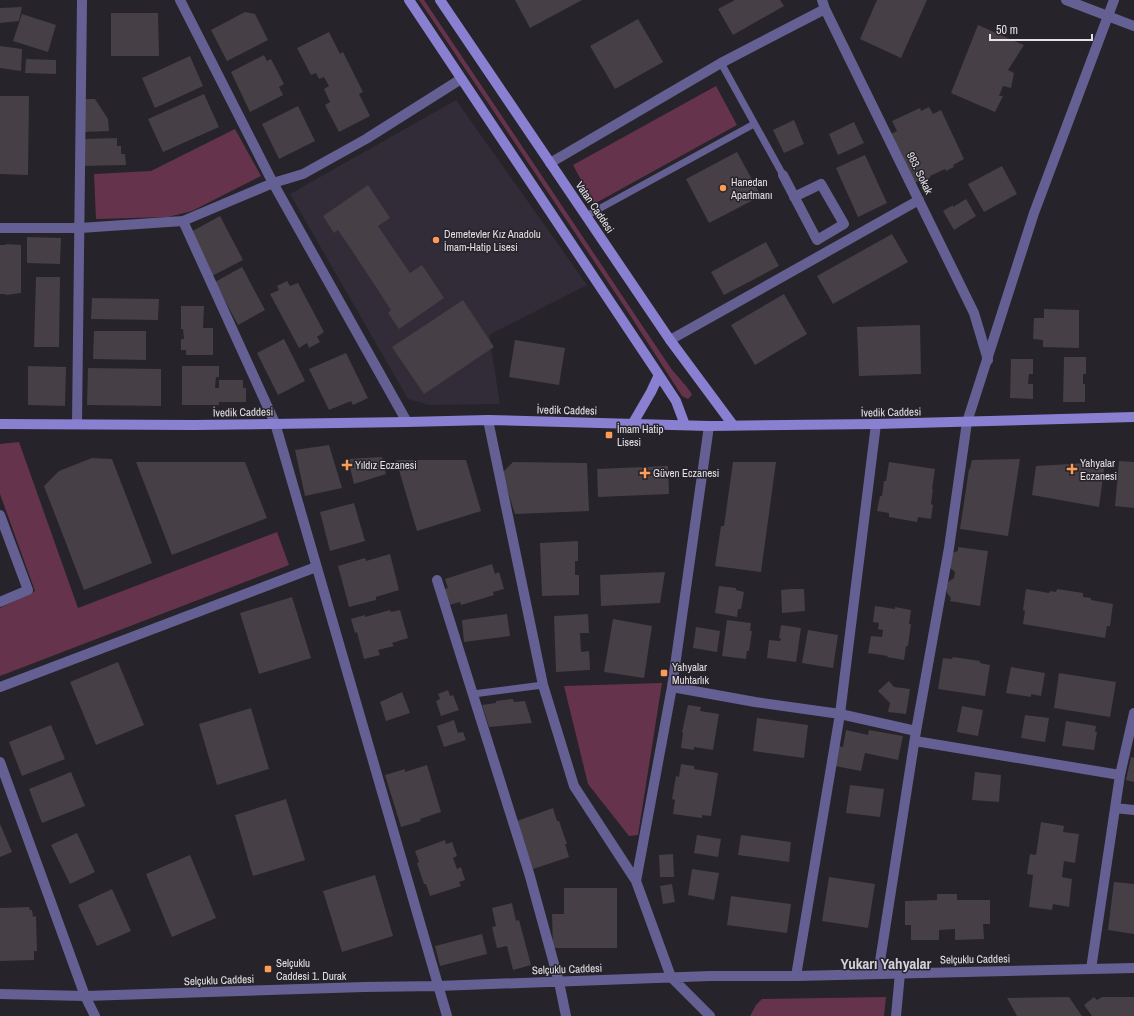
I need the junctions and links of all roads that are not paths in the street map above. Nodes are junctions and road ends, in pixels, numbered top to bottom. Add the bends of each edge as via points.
1 (82, 0) edge
2 (180, 0) edge
3 (409, 0) edge
4 (440, 0) edge
5 (1066, 0) edge
6 (1114, 0) edge
7 (824, 4) edge
8 (1108, 16) junction
9 (1134, 26) edge
10 (721, 63) junction
11 (461, 79) junction
12 (754, 124) junction
13 (550, 163) junction
14 (782, 174) joint
15 (273, 183) junction
16 (794, 197) junction
17 (919, 200) junction
18 (586, 216) junction
19 (183, 221) junction
20 (0, 228) edge
21 (80, 228) junction
22 (670, 340) junction
23 (988, 360) junction
24 (658, 375) junction
25 (1134, 417) edge
26 (488, 420) junction
27 (407, 422) junction
28 (967, 422) junction
29 (275, 423) junction
30 (633, 423) junction
31 (0, 424) edge
32 (77, 424) junction
33 (876, 424) junction
34 (733, 425) junction
35 (685, 426) junction
36 (709, 426) junction
37 (0, 515) edge
38 (316, 567) junction
39 (437, 580) dead end
40 (0, 602) edge
41 (543, 685) junction
42 (0, 687) edge
43 (672, 687) junction
44 (472, 694) junction
45 (1134, 713) edge
46 (840, 714) junction
47 (916, 736) junction
48 (0, 762) edge
49 (1120, 775) junction
50 (1115, 808) junction
51 (1134, 810) edge
52 (636, 880) junction
53 (1134, 968) edge
54 (1091, 969) junction
55 (900, 973) junction
56 (878, 974) junction
57 (796, 976) junction
58 (671, 977) junction
59 (559, 982) junction
60 (438, 986) junction
61 (0, 994) edge
62 (85, 996) junction
63 (95, 1016) edge
64 (447, 1016) edge
65 (566, 1016) edge
66 (710, 1016) edge
67 (896, 1016) edge

1 - 21 street
2 - 15 street
3 - 11 main road
4 - 13 main road, Vatan Caddesi
5 - 8 street
6 - 8 street
7 - 10 street
7 - 17 street, 983. Sokak
8 - 9 street
8 - 23 street via 1034,213
10 - 12 lane
10 - 13 street
11 - 15 street via 366,139 303,174
11 - 24 main road
12 - 14 lane
12 - 18 lane
13 - 18 main road, Vatan Caddesi
14 - 16 street
15 - 19 street
15 - 27 street
16 - 16 street via 817,240 844,224 822,184
17 - 22 street
17 - 23 street, 983. Sokak via 974,313
18 - 22 main road, Vatan Caddesi
19 - 21 street
19 - 29 street
20 - 21 street
21 - 32 street
22 - 34 main road, Vatan Caddesi
23 - 28 street
24 - 30 main road via 652,392
24 - 35 main road via 676,401
25 - 28 main road, İvedik Caddesi
26 - 27 main road, İvedik Caddesi
26 - 30 main road, İvedik Caddesi
26 - 41 street
27 - 29 main road, İvedik Caddesi
28 - 33 main road, İvedik Caddesi
28 - 47 street via 949,548
29 - 32 main road, İvedik Caddesi
29 - 38 street
30 - 35 main road, İvedik Caddesi
31 - 32 main road, İvedik Caddesi
33 - 34 main road, İvedik Caddesi
33 - 46 street
34 - 36 main road, İvedik Caddesi
35 - 36 main road, İvedik Caddesi
36 - 43 street
37 - 40 street via 28,590
38 - 42 street
38 - 60 street
39 - 44 street
41 - 44 lane
41 - 52 street via 574,786
43 - 46 street
43 - 52 street
44 - 59 street via 529,873
45 - 49 street
46 - 47 street
46 - 57 street
47 - 49 street
47 - 56 street
48 - 62 street
49 - 50 street
50 - 51 street
50 - 54 street
52 - 58 street
53 - 54 street, Selçuklu Caddesi
54 - 55 street, Selçuklu Caddesi
55 - 56 street, Selçuklu Caddesi
55 - 67 street
56 - 57 street, Selçuklu Caddesi
57 - 58 street, Selçuklu Caddesi
58 - 59 street, Selçuklu Caddesi
58 - 66 street
59 - 60 street, Selçuklu Caddesi
59 - 65 street
60 - 62 street, Selçuklu Caddesi
60 - 64 street
61 - 62 street, Selçuklu Caddesi
62 - 63 street

